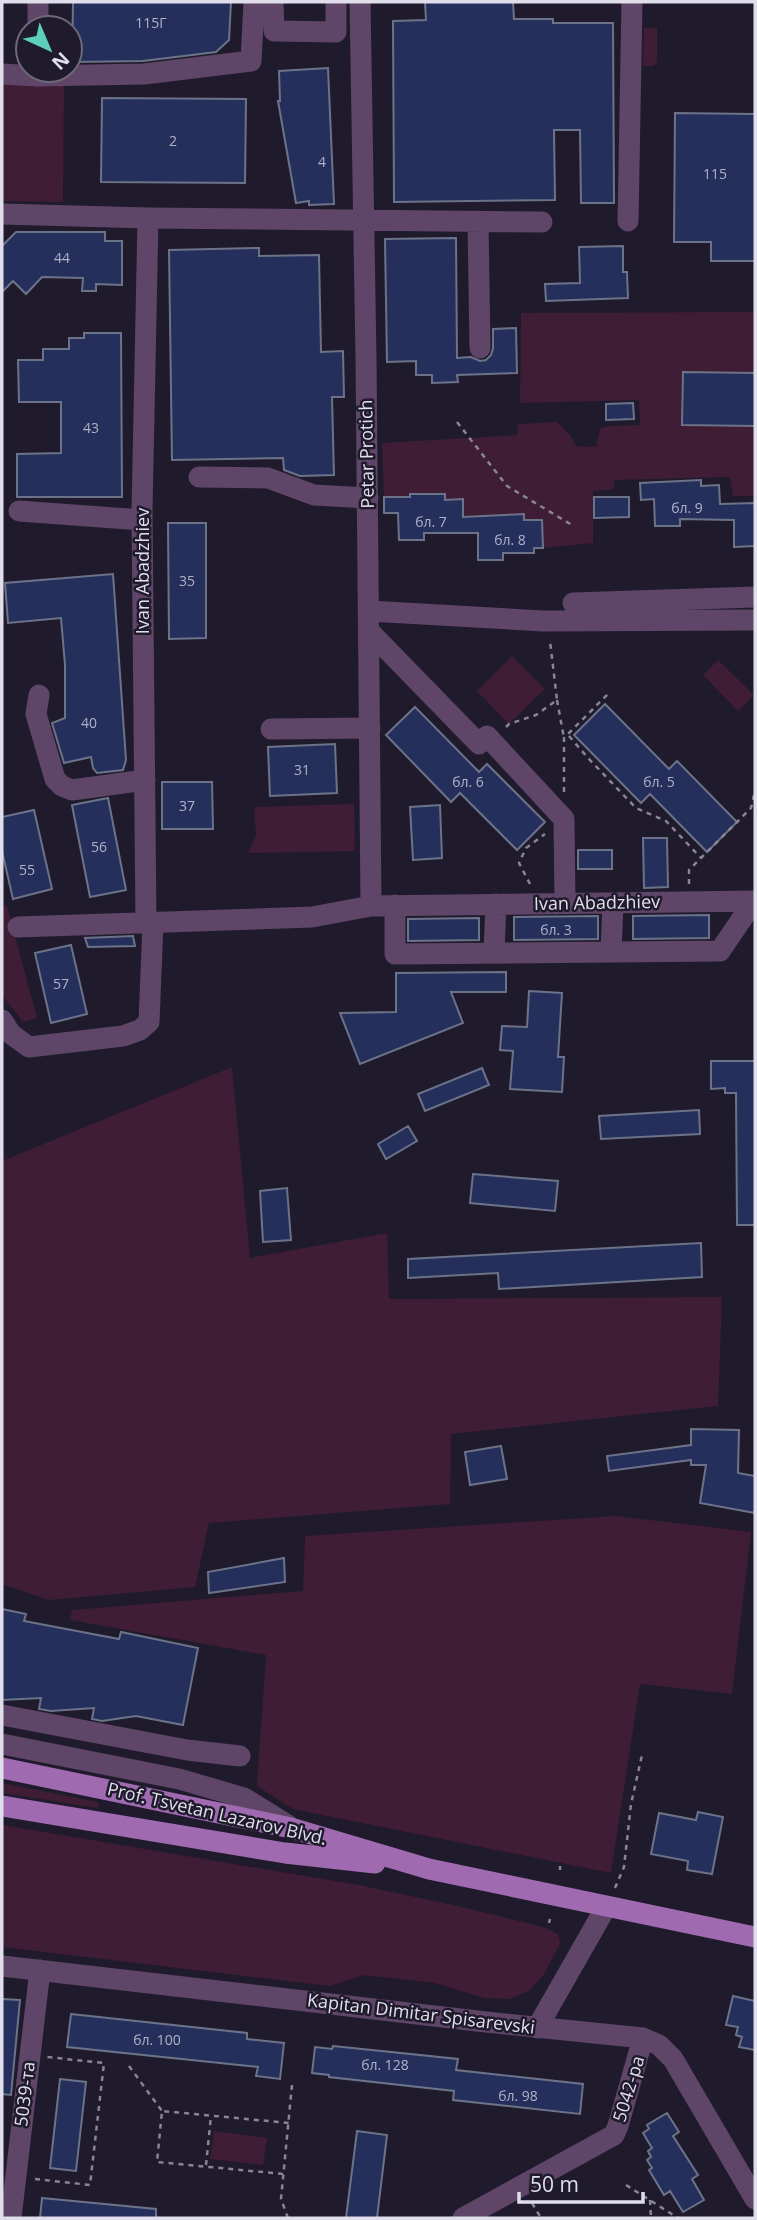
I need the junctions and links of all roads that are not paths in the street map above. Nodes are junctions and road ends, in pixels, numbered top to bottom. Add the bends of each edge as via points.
1 (254, 2) edge
2 (273, 2) edge
3 (336, 2) edge
4 (360, 2) edge
5 (632, 2) edge
6 (84, 73) edge
7 (2, 214) edge
8 (148, 218) junction
9 (365, 221) junction
10 (628, 221) dead end
11 (478, 222) junction
12 (542, 222) dead end
13 (480, 348) dead end
14 (199, 477) dead end
15 (368, 498) junction
16 (19, 511) dead end
17 (142, 520) junction
18 (755, 597) edge
19 (573, 603) dead end
20 (755, 620) edge
21 (369, 621) junction
22 (39, 695) dead end
23 (370, 728) junction
24 (271, 729) dead end
25 (145, 780) junction
26 (754, 901) edge
27 (565, 903) junction
28 (613, 903) junction
29 (496, 904) junction
30 (395, 905) junction
31 (371, 906) junction
32 (149, 923) junction
33 (18, 927) dead end
34 (611, 952) junction
35 (494, 953) junction
36 (2, 1020) edge
37 (2, 1715) edge
38 (2, 1744) edge
39 (187, 1750) junction
40 (240, 1756) dead end
41 (2, 1769) edge
42 (178, 1779) junction
43 (2, 1806) edge
44 (291, 1828) junction
45 (429, 1869) junction
46 (606, 1907) junction
47 (755, 1937) edge
48 (2, 1966) edge
49 (40, 1970) junction
50 (537, 2028) junction
51 (643, 2038) junction
52 (755, 2199) edge
53 (10, 2218) edge
54 (463, 2218) edge

1 - 6 street via 251,61 144,74
2 - 3 street via 274,31 335,32
4 - 9 street, Petar Protich
5 - 10 street
7 - 8 street via 75,211
8 - 9 street via 269,212
8 - 17 street, Ivan Abadzhiev
9 - 11 street
9 - 15 street, Petar Protich
11 - 12 street
11 - 13 street
14 - 15 street via 268,478 314,495
15 - 21 street, Petar Protich
16 - 17 street
17 - 25 street, Ivan Abadzhiev
18 - 19 street
20 - 21 street
21 - 23 street, Petar Protich
21 - 27 street via 479,744 487,736 565,819
22 - 25 street via 36,714 55,779 62,786 72,790
23 - 24 street
23 - 31 street, Petar Protich
25 - 32 street, Ivan Abadzhiev
26 - 28 street, Ivan Abadzhiev
26 - 34 street via 720,951
27 - 28 street, Ivan Abadzhiev
27 - 29 street, Ivan Abadzhiev
28 - 34 street
29 - 30 street, Ivan Abadzhiev
29 - 35 street
30 - 31 street, Ivan Abadzhiev
30 - 35 street via 395,954
31 - 32 street, Ivan Abadzhiev via 312,917
32 - 33 street, Ivan Abadzhiev
32 - 36 street via 149,1022 140,1030 29,1047 11,1034
34 - 35 street
37 - 39 street
38 - 42 street
39 - 40 street
39 - 42 street
41 - 44 main road, Prof. Tsvetan Lazarov Blvd.
42 - 44 street via 244,1798
43 - 45 main road, Prof. Tsvetan Lazarov Blvd. via 285,1853
44 - 45 main road, Prof. Tsvetan Lazarov Blvd.
45 - 46 main road, Prof. Tsvetan Lazarov Blvd.
46 - 47 main road, Prof. Tsvetan Lazarov Blvd.
46 - 50 street
48 - 49 street, Kapitan Dimitar Spisarevski
49 - 50 street, Kapitan Dimitar Spisarevski
49 - 53 street, 5039-та
50 - 51 street, Kapitan Dimitar Spisarevski
51 - 52 street, Kapitan Dimitar Spisarevski via 673,2059
51 - 54 street, 5042-ра via 614,2135

